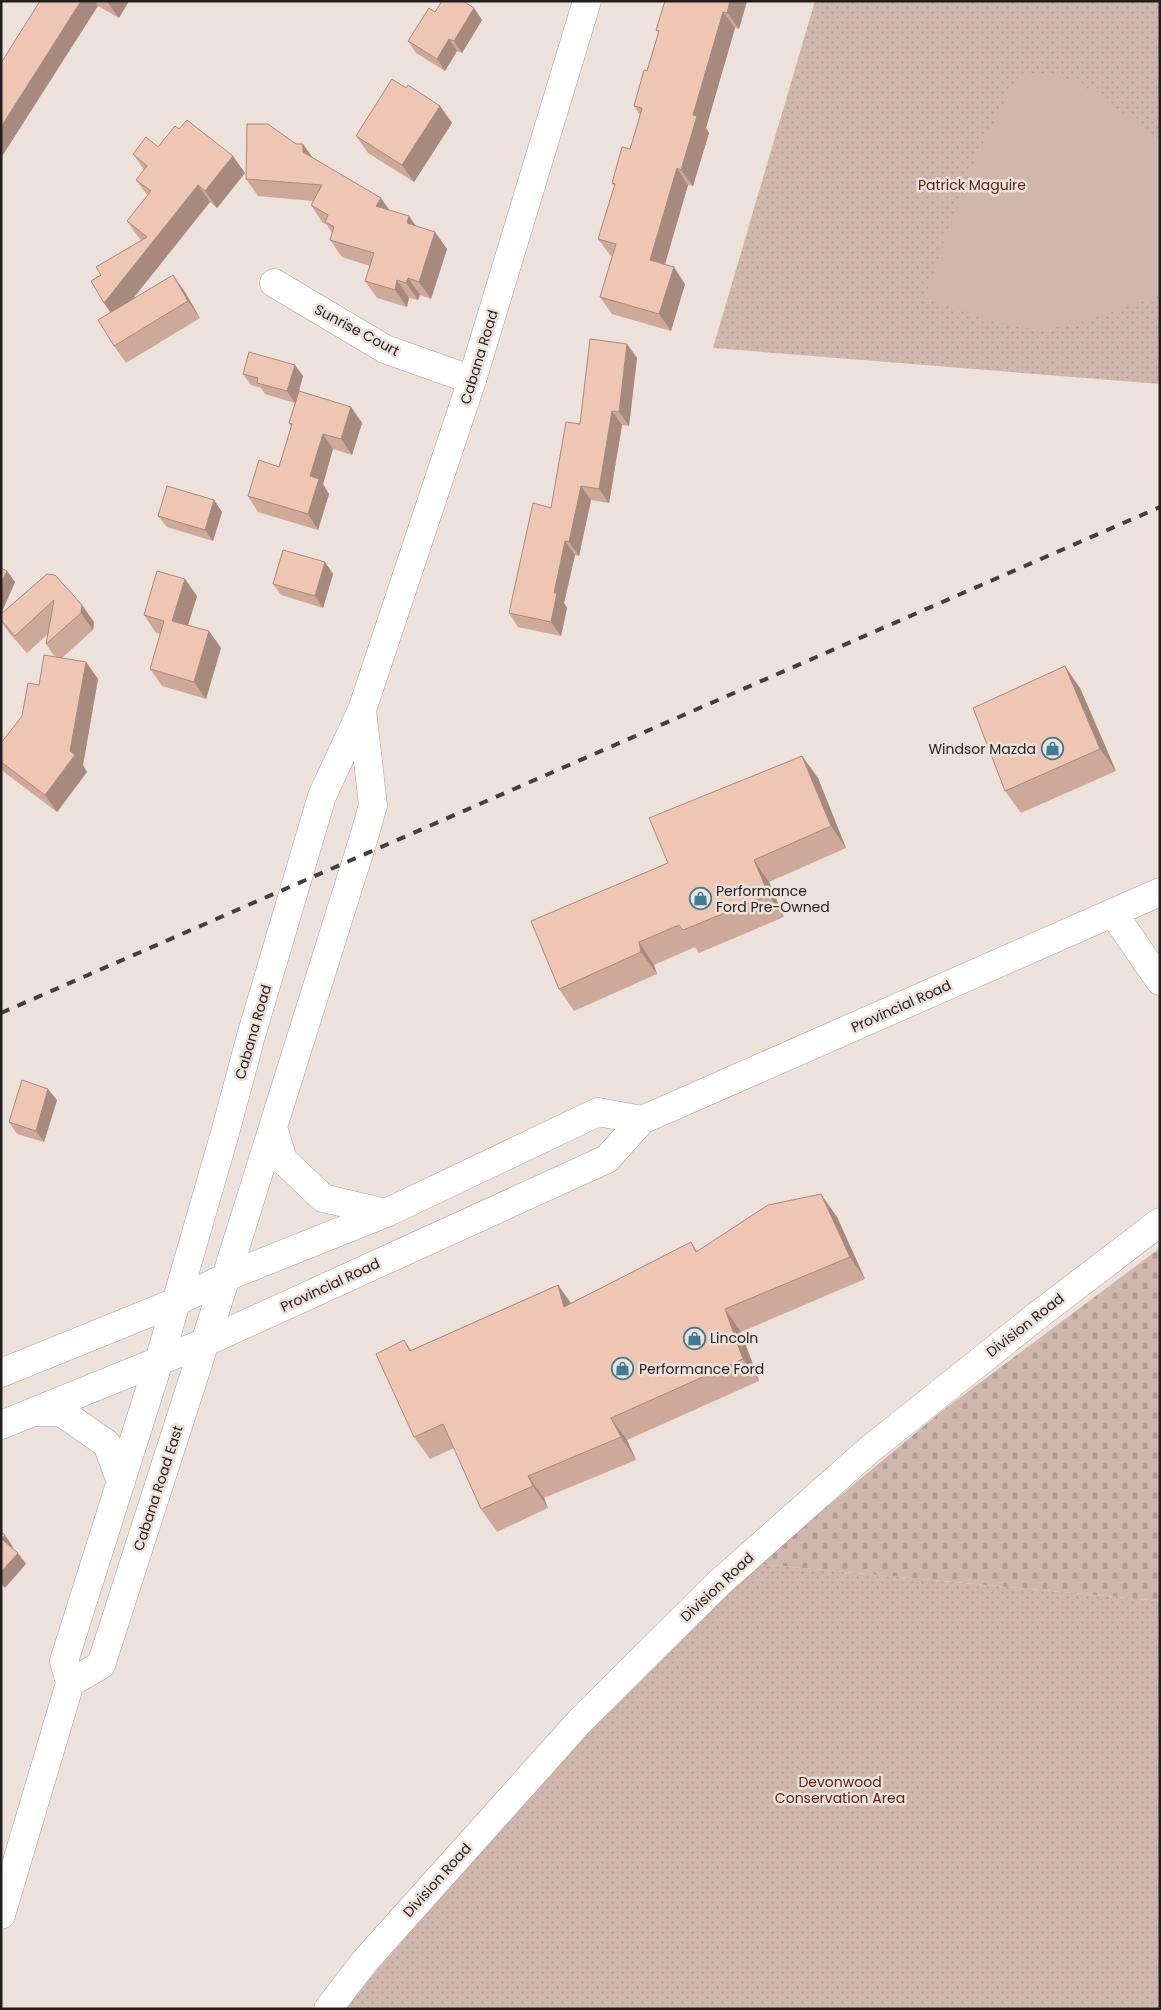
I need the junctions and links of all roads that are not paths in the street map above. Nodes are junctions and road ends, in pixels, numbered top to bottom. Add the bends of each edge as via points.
1 (587, 1) edge
2 (274, 283) dead end
3 (472, 380) junction
4 (362, 710) junction
5 (1160, 892) edge
6 (1113, 912) junction
7 (1160, 981) edge
8 (642, 1120) junction
9 (273, 1127) junction
10 (386, 1213) junction
11 (1160, 1222) edge
12 (226, 1277) junction
13 (176, 1302) junction
14 (206, 1342) junction
15 (159, 1361) junction
16 (1, 1373) edge
17 (29, 1412) junction
18 (1, 1425) edge
19 (121, 1482) junction
20 (70, 1683) junction
21 (1, 1915) edge
22 (328, 2009) edge

1 - 3 main road, Cabana Road
2 - 3 main road, Sunrise Court via 385,348
3 - 4 main road, Cabana Road
4 - 9 main road, Cabana Road via 373,805
4 - 13 main road, Cabana Road via 322,796
5 - 6 main road, Provincial Road
6 - 7 main road
6 - 8 main road, Provincial Road
8 - 10 main road via 598,1112
8 - 14 main road, Provincial Road via 607,1159
9 - 10 main road via 283,1160 322,1198
9 - 12 main road, Cabana Road
10 - 12 main road
11 - 22 main road, Division Road via 869,1450 719,1583 580,1721 365,1961
12 - 13 main road
12 - 14 main road, Cabana Road East
13 - 15 main road, Cabana Road
13 - 16 main road
14 - 15 main road, Provincial Road
14 - 20 main road, Cabana Road East via 101,1665
15 - 17 main road, Provincial Road
15 - 19 main road
17 - 18 main road, Provincial Road
17 - 19 main road via 61,1412 107,1444
19 - 20 main road via 64,1661
20 - 21 main road

